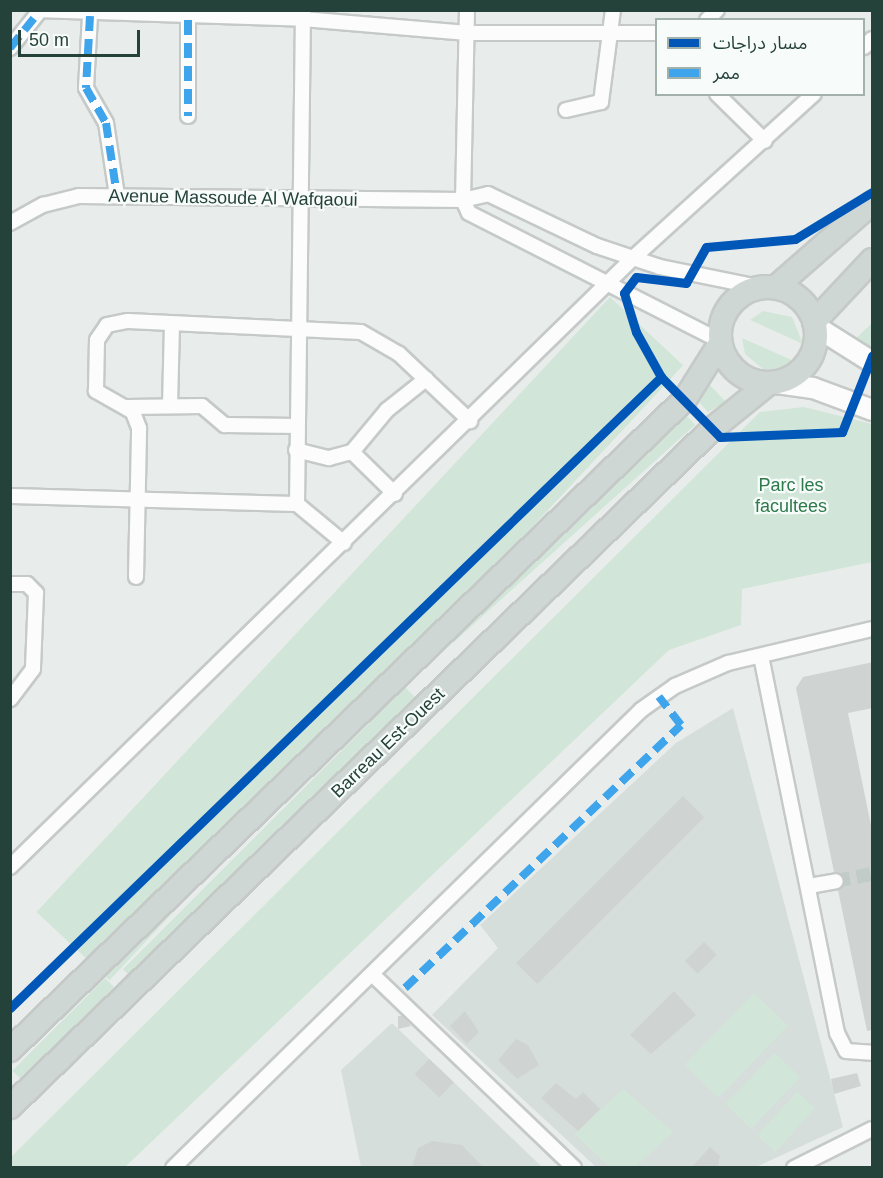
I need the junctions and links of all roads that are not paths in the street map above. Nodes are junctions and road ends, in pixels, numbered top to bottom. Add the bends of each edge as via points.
1 (467, 10) edge
2 (613, 10) edge
3 (38, 12) edge
4 (303, 15) edge
5 (90, 16) junction
6 (188, 20) junction
7 (614, 31) junction
8 (467, 33) junction
9 (655, 33) edge
10 (10, 48) edge
11 (719, 96) edge
12 (812, 96) edge
13 (566, 110) dead end
14 (188, 116) dead end
15 (765, 141) junction
16 (117, 196) junction
17 (300, 200) junction
18 (463, 200) junction
19 (873, 203) edge
20 (10, 223) edge
21 (633, 258) junction
22 (873, 260) edge
23 (609, 284) junction
24 (767, 287) junction
25 (172, 324) junction
26 (815, 324) junction
27 (299, 329) junction
28 (719, 343) junction
29 (873, 362) edge
30 (426, 379) junction
31 (773, 383) junction
32 (170, 406) junction
33 (128, 408) junction
34 (873, 410) edge
35 (470, 421) junction
36 (297, 426) junction
37 (296, 450) junction
38 (352, 452) junction
39 (395, 494) junction
40 (10, 496) edge
41 (138, 501) junction
42 (297, 504) junction
43 (344, 543) junction
44 (136, 577) dead end
45 (10, 584) edge
46 (873, 629) edge
47 (761, 656) junction
48 (10, 699) edge
49 (10, 867) edge
50 (836, 881) tunnel mouth
51 (808, 886) junction
52 (372, 974) junction
53 (10, 1050) edge
54 (873, 1053) edge
55 (10, 1107) edge
56 (873, 1129) edge
57 (173, 1167) edge
58 (574, 1167) edge
59 (794, 1167) edge

1 - 8 street
2 - 7 street
3 - 5 street
3 - 10 street
4 - 6 street
4 - 8 street
4 - 17 street
5 - 6 street
5 - 16 street via 86,88 106,123
6 - 14 street
7 - 8 street
7 - 9 street
7 - 13 street via 601,102 597,108
8 - 18 street
11 - 15 street
12 - 15 street
15 - 21 street
16 - 17 street, Avenue Massoude Al Wafqaoui
16 - 20 street, Avenue Massoude Al Wafqaoui via 61,199
17 - 18 street, Avenue Massoude Al Wafqaoui
17 - 27 street
18 - 21 street, Avenue Massoude Al Wafqaoui via 497,195 597,246
18 - 23 street via 476,219
19 - 24 main road
21 - 23 street
21 - 24 street, Avenue Massoude Al Wafqaoui
22 - 26 main road
23 - 28 street
23 - 35 street
24 - 26 main road via 796,296
24 - 28 main road via 733,300 721,321
25 - 27 street
25 - 32 street
25 - 33 street via 114,322 101,331 96,391
26 - 29 main road
26 - 31 main road via 808,363
27 - 30 street via 362,332 394,350
27 - 36 street
28 - 31 main road via 734,371
28 - 53 main road via 685,399
30 - 35 street
30 - 38 street via 387,410
31 - 34 main road via 813,388
31 - 55 main road, Barreau Est-Ouest via 712,429
32 - 33 street
32 - 36 street via 208,407 225,425
33 - 41 street via 139,428
35 - 39 street
36 - 37 street
37 - 38 street via 329,458
37 - 42 street
38 - 39 street
39 - 43 street
40 - 41 street
41 - 42 street
41 - 44 street
42 - 43 street
43 - 49 street
45 - 48 street via 27,584 36,593 33,669
46 - 47 street
47 - 51 street
47 - 52 street via 704,672 641,710
50 - 51 street
51 - 54 street via 841,1044 855,1056
52 - 57 street
52 - 58 street
56 - 59 street

